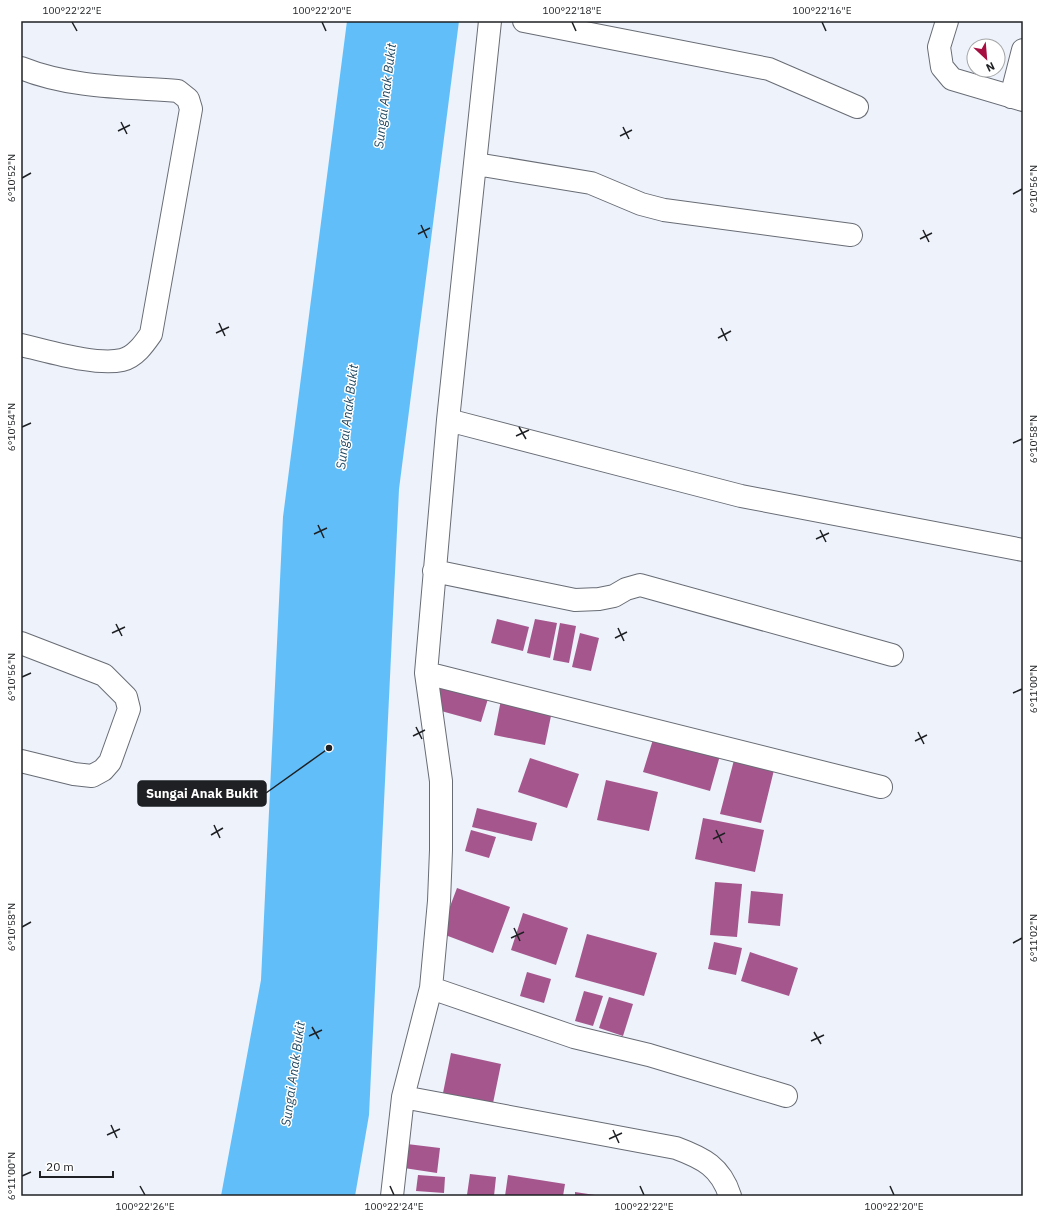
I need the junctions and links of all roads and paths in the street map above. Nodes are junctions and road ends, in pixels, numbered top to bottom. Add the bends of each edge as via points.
1 (490, 21) edge
2 (524, 21) edge
3 (947, 21) edge
4 (1023, 50) edge
5 (21, 68) edge
6 (1017, 98) edge
7 (857, 107) dead end
8 (476, 164) junction
9 (852, 235) dead end
10 (21, 345) edge
11 (448, 420) junction
12 (1023, 550) edge
13 (434, 572) junction
14 (21, 643) edge
15 (892, 655) dead end
16 (426, 673) junction
17 (21, 761) edge
18 (881, 787) dead end
19 (431, 988) junction
20 (786, 1096) dead end
21 (403, 1097) junction
22 (392, 1196) edge
23 (730, 1196) edge

1 - 8 street
2 - 7 street via 770,69
3 - 6 street via 939,48 942,67 952,79
4 - 6 street
5 - 10 street via 42,76 78,84 178,91 188,99 191,109 151,334 141,348 123,360 98,361
8 - 9 street via 591,183 641,204 664,210
8 - 11 street
11 - 12 street via 741,496
11 - 13 street
13 - 15 street via 575,600 614,596 640,585
13 - 16 street
14 - 17 street via 104,676 126,697 129,709 110,762 103,770 92,776
16 - 18 street
16 - 19 street via 441,781 441,858
19 - 20 street via 574,1038 649,1055
19 - 21 street
21 - 22 street
21 - 23 street via 676,1148 697,1155 716,1168

